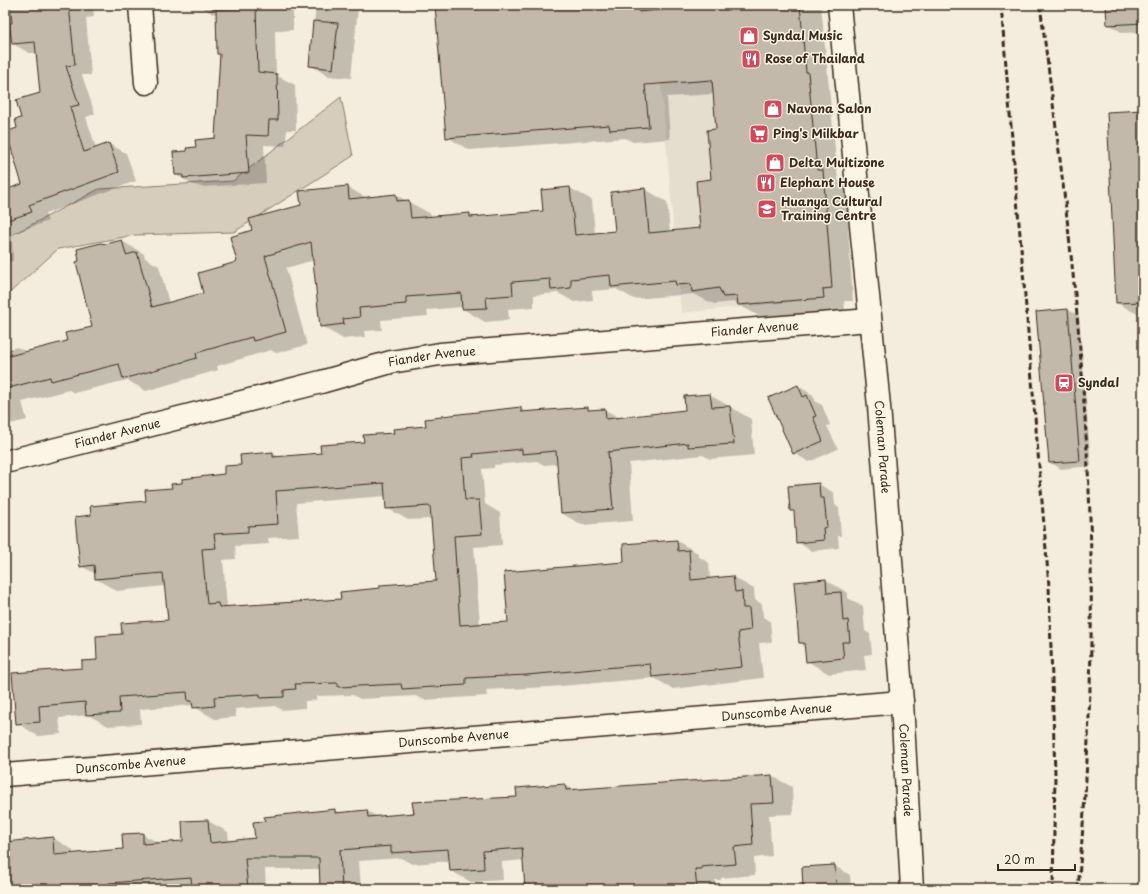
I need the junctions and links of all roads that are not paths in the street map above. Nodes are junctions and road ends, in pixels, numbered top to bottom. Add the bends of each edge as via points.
1 (140, 5) edge
2 (839, 5) edge
3 (146, 83) dead end
4 (870, 320) junction
5 (5, 462) edge
6 (902, 702) junction
7 (5, 775) edge
8 (912, 889) edge

1 - 3 street
2 - 4 street, Coleman Parade
4 - 5 street, Fiander Avenue via 426,356 391,362
4 - 6 street, Coleman Parade
6 - 7 street, Dunscombe Avenue
6 - 8 street, Coleman Parade

